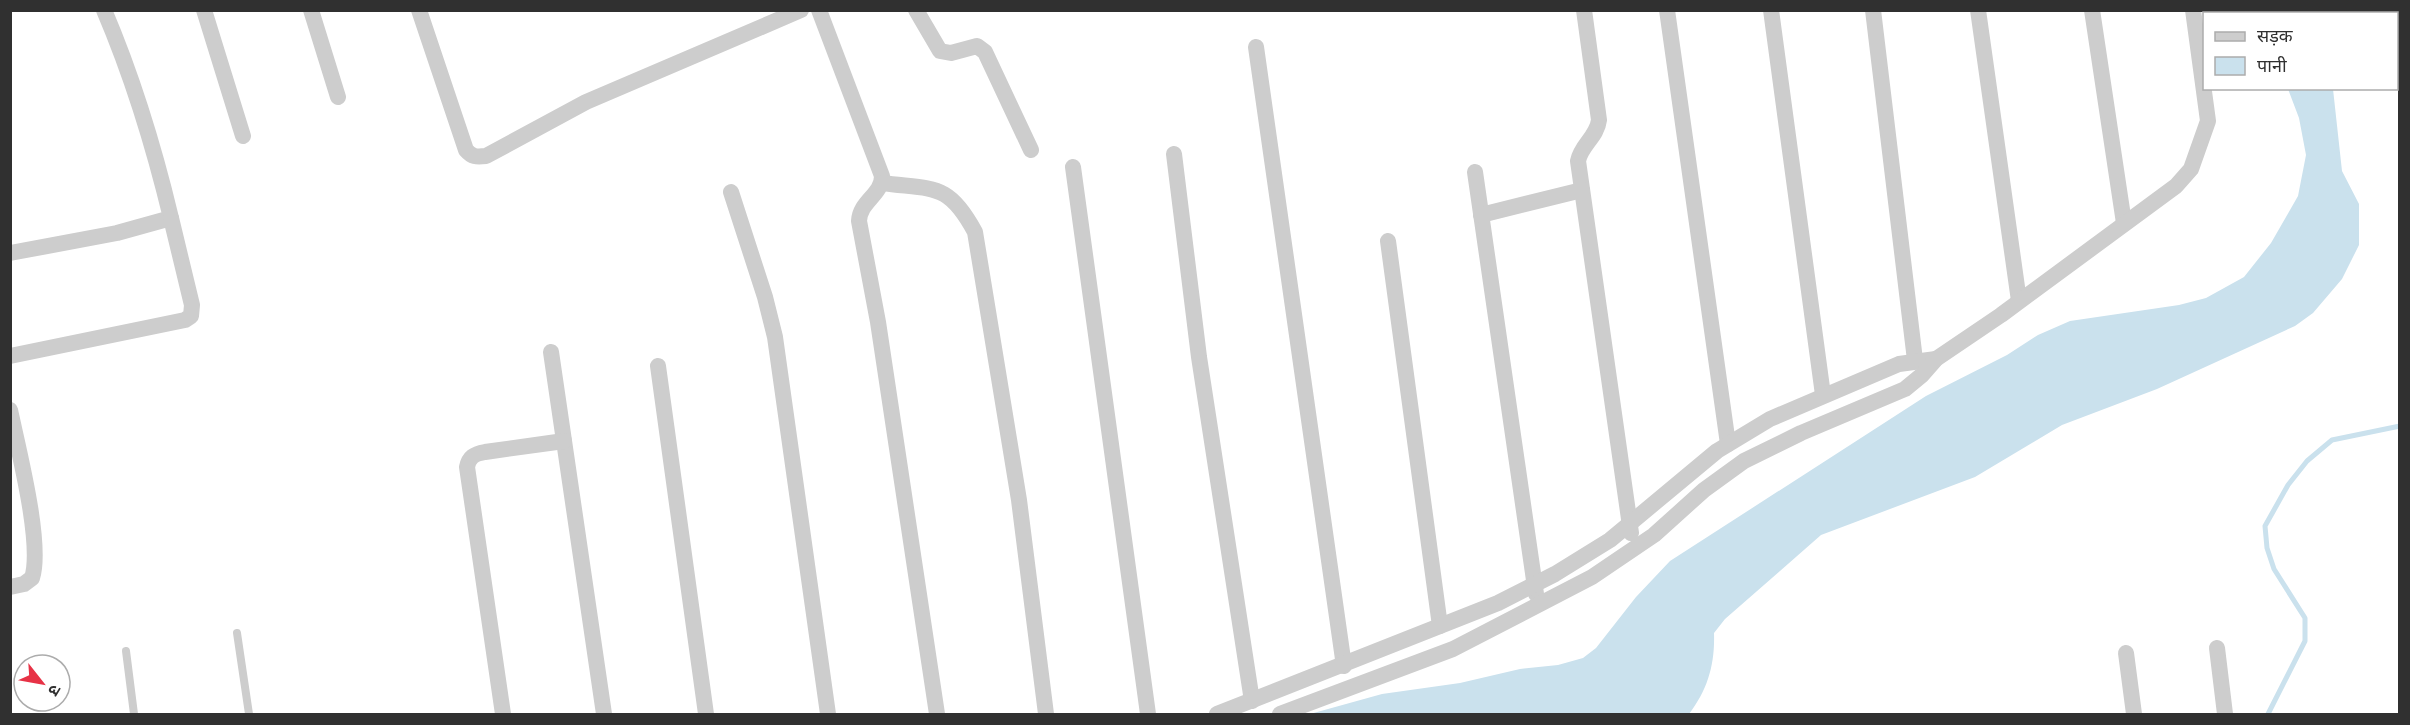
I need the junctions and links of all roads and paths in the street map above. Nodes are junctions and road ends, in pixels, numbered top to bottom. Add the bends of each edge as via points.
1 (104, 10) edge
2 (204, 10) edge
3 (311, 10) edge
4 (419, 10) edge
5 (801, 10) edge
6 (819, 10) edge
7 (916, 10) edge
8 (1584, 10) edge
9 (1667, 10) edge
10 (1771, 10) edge
11 (1873, 10) edge
12 (1978, 10) edge
13 (2092, 10) edge
14 (2193, 10) edge
15 (1256, 47) dead end
16 (2203, 84) edge
17 (2204, 90) edge
18 (338, 97) dead end
19 (243, 136) dead end
20 (1031, 150) dead end
21 (1174, 154) dead end
22 (1073, 167) dead end
23 (1475, 172) dead end
24 (882, 183) junction
25 (1582, 190) junction
26 (731, 192) dead end
27 (1481, 215) junction
28 (171, 218) junction
29 (2124, 223) junction
30 (1388, 241) dead end
31 (10, 253) edge
32 (2019, 301) junction
33 (551, 352) dead end
34 (10, 356) edge
35 (1935, 359) junction
36 (1916, 360) junction
37 (658, 366) dead end
38 (1823, 394) junction
39 (10, 410) edge
40 (564, 441) junction
41 (1728, 444) junction
42 (1629, 524) junction
43 (1634, 549) junction
44 (1534, 585) junction
45 (10, 586) edge
46 (1538, 606) junction
47 (1440, 626) junction
48 (237, 633) dead end
49 (2217, 648) dead end
50 (126, 651) dead end
51 (2126, 652) dead end
52 (1344, 666) junction
53 (1251, 702) junction
54 (134, 714) edge
55 (249, 714) edge
56 (503, 714) edge
57 (604, 714) edge
58 (706, 714) edge
59 (828, 714) edge
60 (937, 714) edge
61 (1046, 714) edge
62 (1148, 714) edge
63 (1217, 714) edge
64 (1280, 714) edge
65 (2134, 714) edge
66 (2225, 714) edge

1 - 28 street via 153,143
2 - 19 street
3 - 18 street
4 - 5 street via 466,150 477,157 486,156 586,102
6 - 24 street via 880,166
7 - 20 street via 940,51 951,53 976,46 984,52
8 - 25 street via 1599,120 1598,130 1579,155
9 - 41 street
10 - 38 street
11 - 36 street
12 - 32 street
13 - 29 street
14 - 16 street
15 - 52 street
17 - 29 street via 2208,121 2191,169 2176,186
21 - 53 street via 1199,357
22 - 62 street
23 - 27 street
24 - 60 street via 863,206 859,221
24 - 61 street via 933,189 949,195 975,232 1019,500
25 - 27 street
25 - 42 street
26 - 59 street via 775,337
27 - 44 street
28 - 31 street via 117,233
28 - 34 street via 192,316
29 - 32 street
30 - 47 street
32 - 35 street
33 - 40 street
35 - 36 street
35 - 43 street via 1905,389 1744,461
36 - 38 street
37 - 58 street
38 - 41 street
39 - 45 street via 35,557 32,578
40 - 56 street via 476,453 467,467
40 - 57 street
41 - 42 street
42 - 43 street
42 - 44 street via 1610,540
43 - 46 street
44 - 46 street
44 - 47 street
46 - 64 street via 1453,649
47 - 52 street
48 - 55 lane
49 - 66 street
50 - 54 lane
51 - 65 street
52 - 53 street
53 - 63 street

